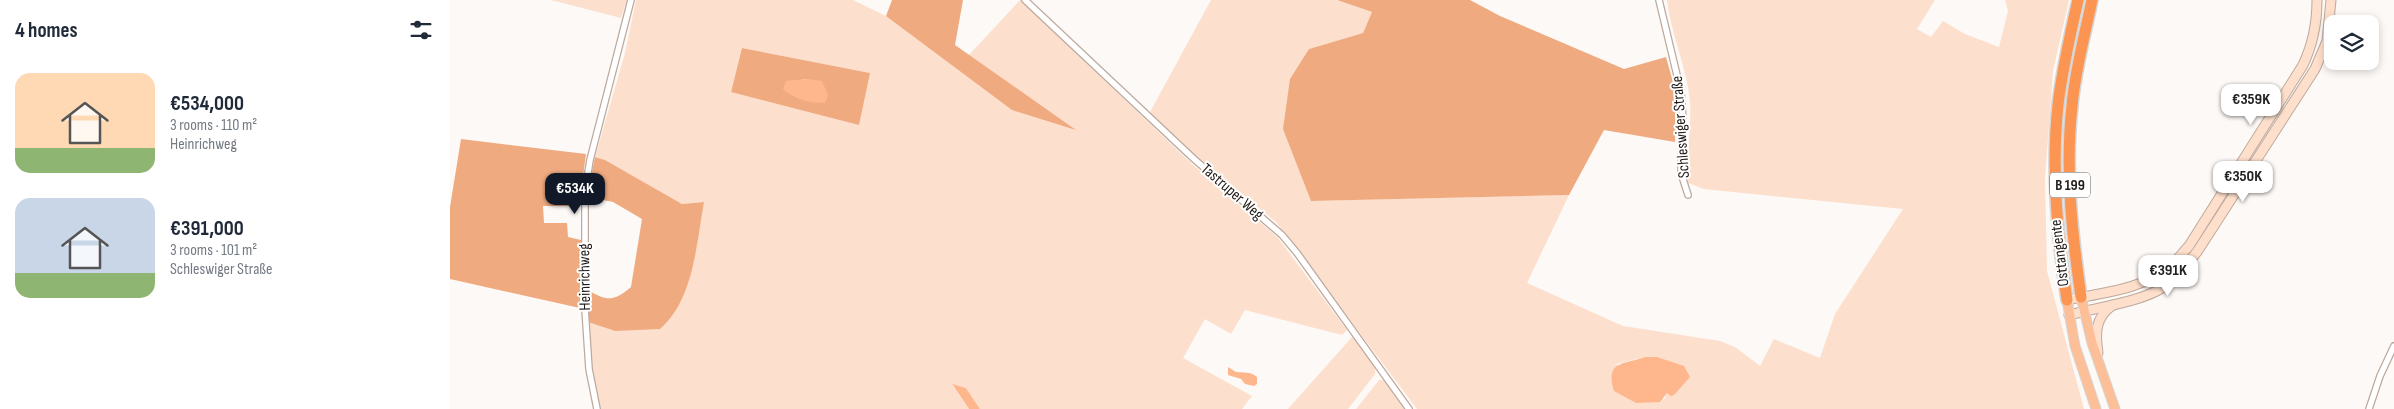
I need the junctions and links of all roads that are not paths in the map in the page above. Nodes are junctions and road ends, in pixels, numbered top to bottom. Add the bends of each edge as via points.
1 (630, 0) edge
2 (1025, 0) edge
3 (1659, 0) edge
4 (2078, 0) edge
5 (2092, 0) edge
6 (2317, 0) edge
7 (2330, 0) edge
8 (1688, 195) dead end
9 (2081, 297) junction
10 (2067, 300) junction
11 (2118, 303) junction
12 (2084, 311) junction
13 (2069, 315) junction
14 (2394, 346) edge
15 (2102, 375) junction
16 (597, 409) edge
17 (1409, 409) edge
18 (2096, 409) edge
19 (2115, 409) edge
20 (2369, 409) edge

1 - 16 street, Heinrichweg via 585,191 585,309 589,369
2 - 17 street, Tastruper Weg via 1194,159 1282,235
3 - 8 street, Schleswiger Straße via 1681,92 1681,173
4 - 10 highway, Osttangente / B 199 via 2063,68 2056,141 2057,213
5 - 9 highway, Osttangente / B 199 via 2076,72 2070,138 2071,213
6 - 9 main road via 2313,38 2303,65 2189,246 2171,266 2152,278
7 - 11 main road via 2327,41 2315,69 2197,252 2178,275 2160,289
9 - 10 main road
9 - 12 main road, Osttangente / B 199
10 - 13 main road, Osttangente / B 199
11 - 12 main road
11 - 15 main road via 2106,310 2096,327
12 - 13 main road
12 - 15 main road, Osttangente / B 199
13 - 18 main road, Osttangente / B 199 via 2075,346
14 - 20 street
15 - 19 main road, Osttangente / B 199

